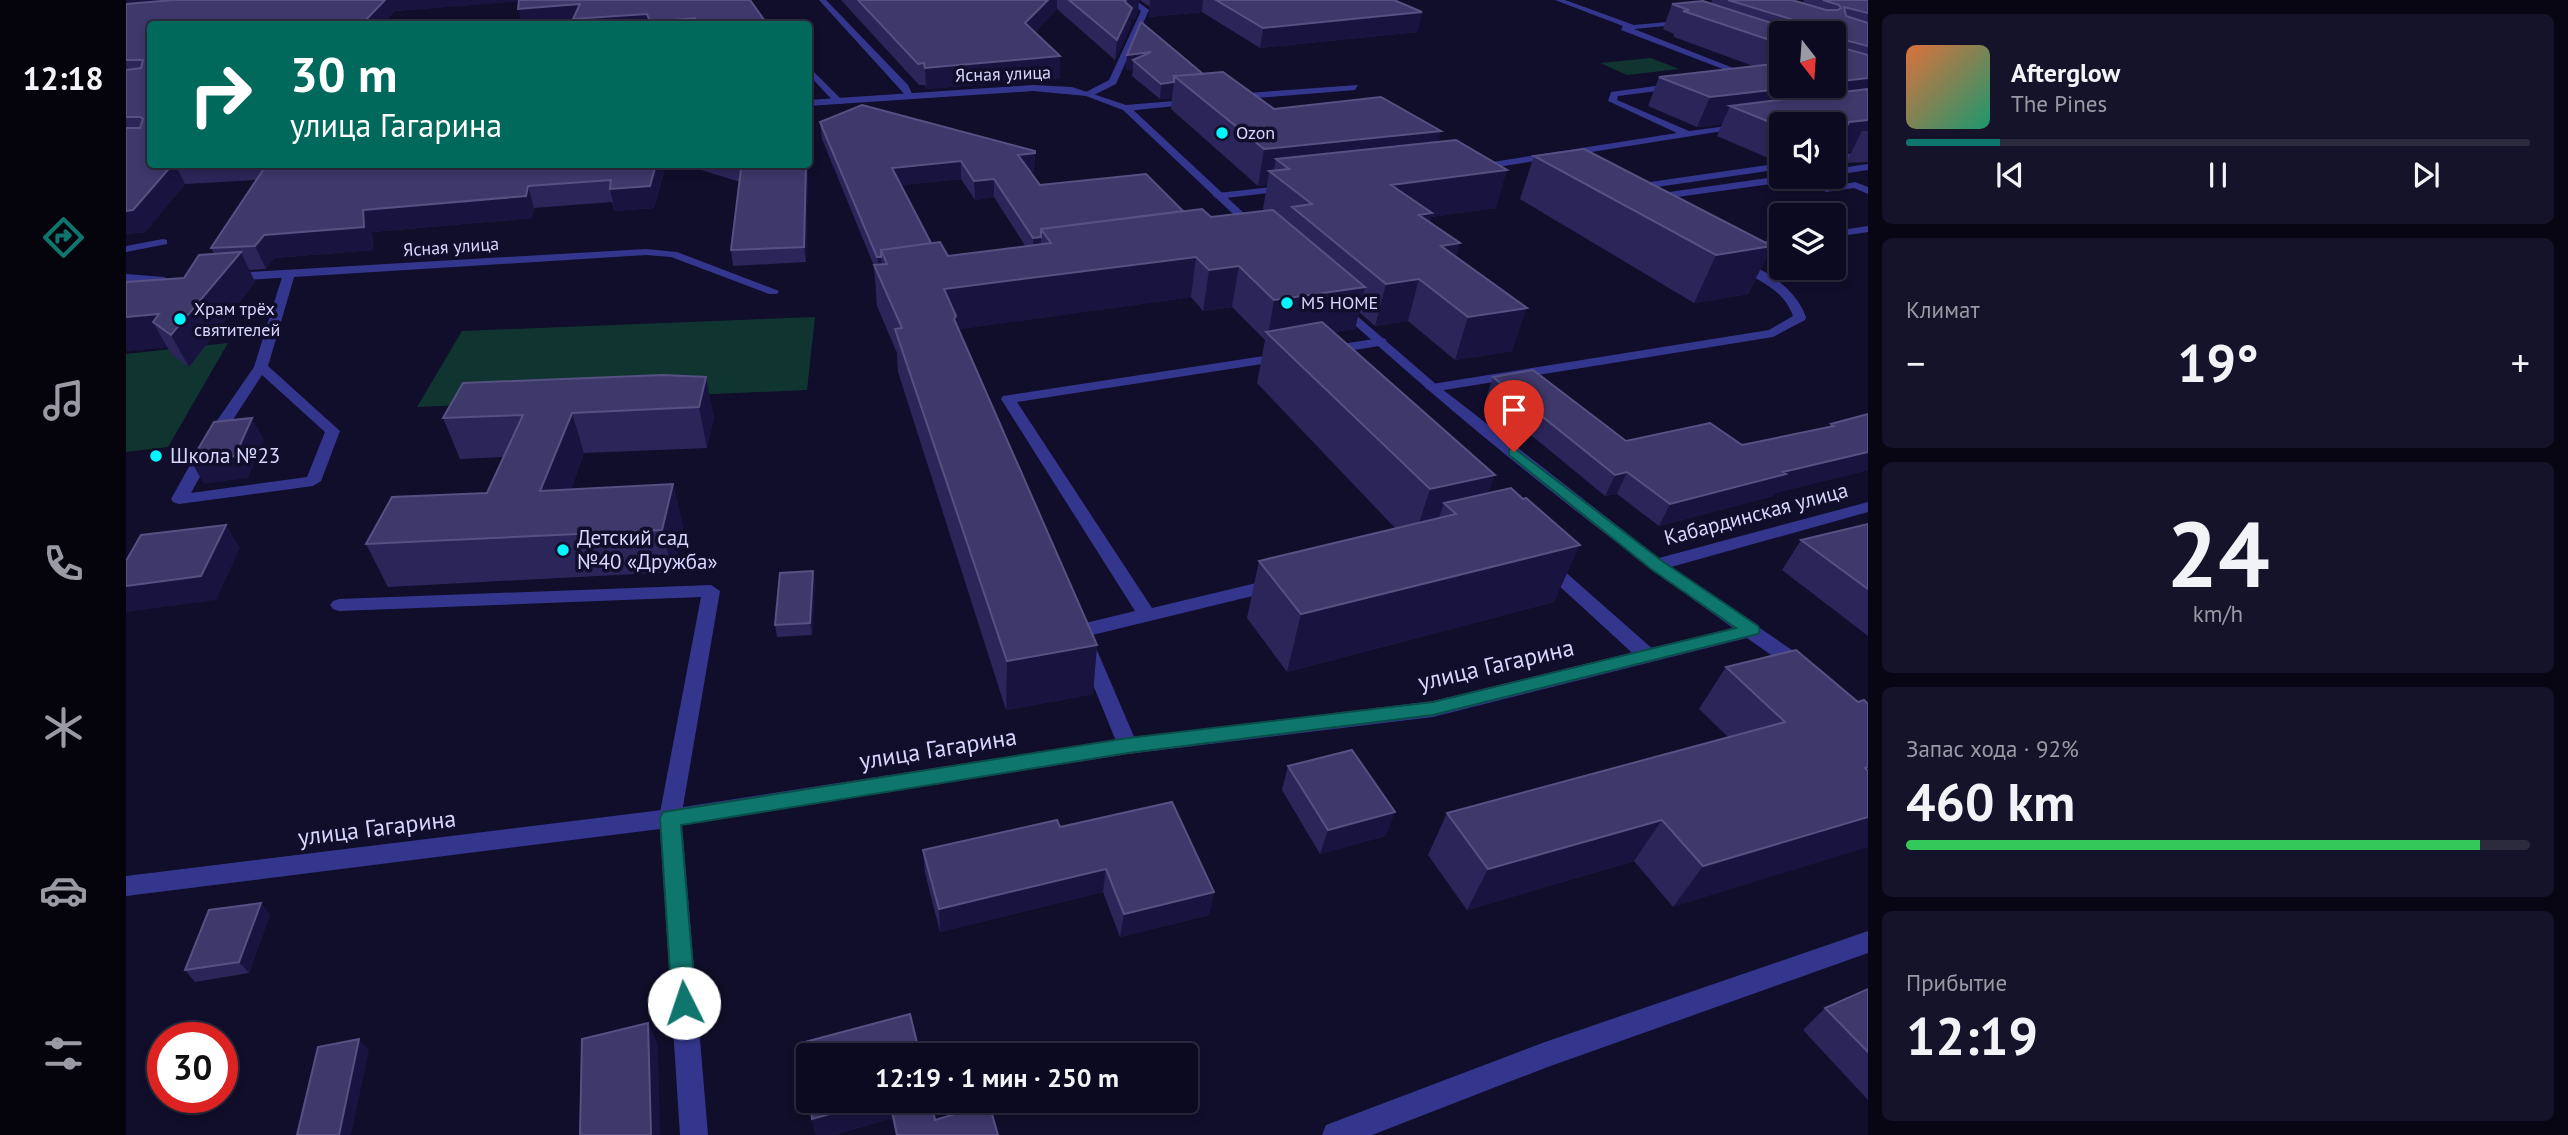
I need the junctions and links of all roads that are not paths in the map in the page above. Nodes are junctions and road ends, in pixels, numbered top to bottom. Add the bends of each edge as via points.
1 (822, 0) edge
2 (1130, 0) edge
3 (1558, 0) edge
4 (1694, 22) edge
5 (1633, 27) junction
6 (812, 72) edge
7 (1728, 80) edge
8 (1690, 85) edge
9 (1355, 87) dead end
10 (1089, 94) junction
11 (911, 96) junction
12 (1219, 99) edge
13 (1205, 100) edge
14 (839, 102) junction
15 (812, 103) edge
16 (1126, 108) junction
17 (1757, 125) edge
18 (1688, 134) junction
19 (1868, 154) edge
20 (1846, 157) edge
21 (1511, 161) junction
22 (1868, 167) edge
23 (1769, 168) edge
24 (1462, 169) edge
25 (1537, 170) dead end
26 (1846, 170) edge
27 (1769, 181) edge
28 (1846, 186) edge
29 (1300, 187) edge
30 (1616, 190) edge
31 (1868, 191) edge
32 (1218, 196) junction
33 (1638, 200) edge
34 (1868, 229) edge
35 (1846, 232) edge
36 (1259, 237) edge
37 (163, 242) dead end
38 (1769, 245) edge
39 (126, 249) edge
40 (289, 274) junction
41 (126, 278) edge
42 (220, 278) edge
43 (178, 280) edge
44 (773, 291) dead end
45 (1331, 297) edge
46 (1381, 342) junction
47 (1297, 354) edge
48 (261, 368) junction
49 (1332, 371) edge
50 (1432, 388) junction
51 (1868, 506) edge
52 (1538, 557) edge
53 (1656, 565) junction
54 (1294, 581) edge
55 (339, 605) dead end
56 (1147, 615) junction
57 (1752, 630) junction
58 (1648, 656) junction
59 (1815, 677) edge
60 (1128, 746) junction
61 (670, 818) junction
62 (126, 886) edge
63 (1868, 942) edge
64 (694, 1135) edge
65 (1336, 1135) edge

1 - 11 street
2 - 10 street via 1145,9 1113,82
3 - 5 street
4 - 5 street
5 - 7 street via 1624,28 1753,77
6 - 14 street
8 - 18 street via 1614,94 1612,101
9 - 12 street
10 - 11 street, Ясная улица via 1033,88
10 - 16 street, Ясная улица
11 - 14 street, Ясная улица
13 - 16 street
14 - 15 street, Ясная улица
16 - 32 street
17 - 18 street
18 - 21 street
19 - 20 street
21 - 24 street
21 - 25 street
22 - 26 street
23 - 30 street
27 - 33 street
28 - 31 street
29 - 32 street
32 - 36 street
34 - 35 street
37 - 39 street
38 - 50 street via 1729,254 1797,304 1800,317 1773,333
40 - 42 street, Ясная улица
40 - 44 street, Ясная улица via 646,252 673,254
40 - 48 street
41 - 43 street
45 - 46 street
46 - 49 street via 1311,352
46 - 50 street
47 - 56 street via 1008,399
48 - 48 street via 333,431 313,481 179,499 213,438
50 - 53 street
51 - 53 street, Кабардинская улица
52 - 58 street
53 - 57 street
54 - 56 street
55 - 61 street via 711,591
56 - 60 street via 1077,624
57 - 58 street, улица Гагарина
57 - 59 street
58 - 60 street, улица Гагарина via 1433,709
60 - 61 street, улица Гагарина
61 - 62 street, улица Гагарина
61 - 64 street
63 - 65 street via 1545,1055

